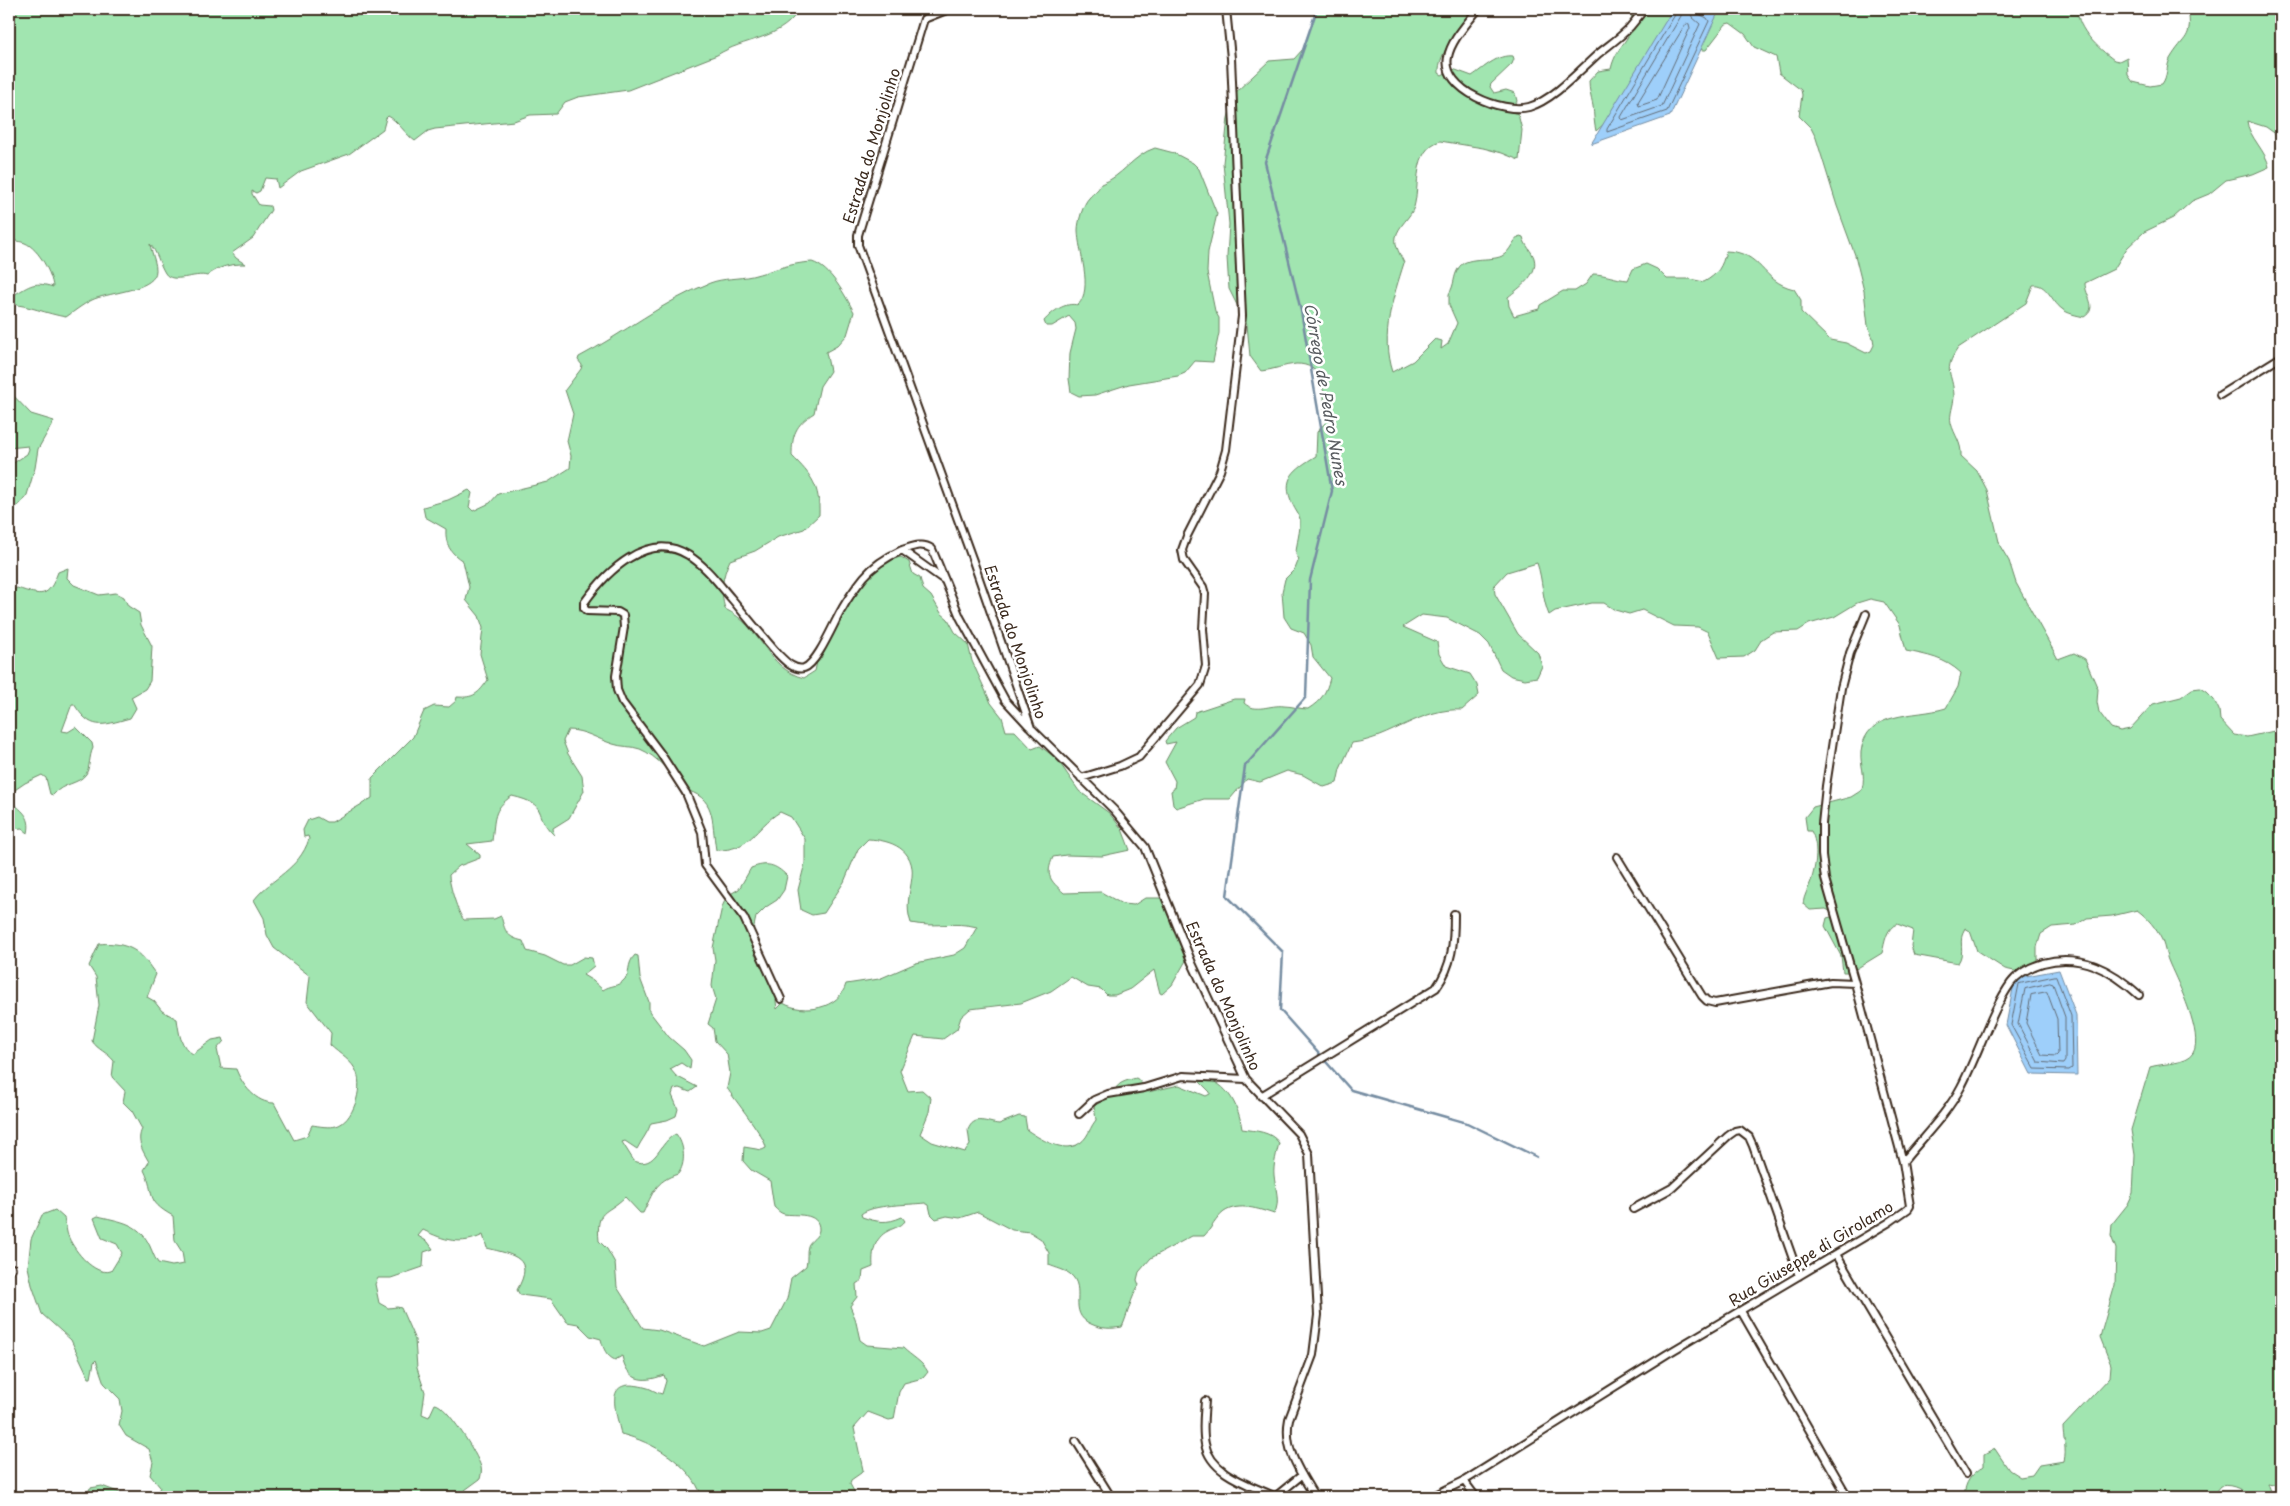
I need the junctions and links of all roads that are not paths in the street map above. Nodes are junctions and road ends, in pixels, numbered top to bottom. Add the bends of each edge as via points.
1 (949, 9) edge
2 (1226, 9) edge
3 (1478, 9) edge
4 (1644, 9) edge
5 (2281, 357) edge
6 (2220, 395) dead end
7 (902, 550) junction
8 (944, 580) junction
9 (1866, 614) dead end
10 (1031, 728) junction
11 (1081, 778) junction
12 (1617, 857) dead end
13 (1454, 914) dead end
14 (1855, 983) junction
15 (2139, 995) dead end
16 (780, 999) dead end
17 (1246, 1078) junction
18 (1261, 1096) junction
19 (1079, 1114) dead end
20 (1903, 1162) junction
21 (1633, 1209) dead end
22 (1836, 1254) junction
23 (1799, 1276) junction
24 (1740, 1311) junction
25 (1205, 1402) dead end
26 (1076, 1441) dead end
27 (1966, 1474) dead end
28 (1302, 1475) junction
29 (1464, 1481) junction
30 (1111, 1497) edge
31 (1275, 1497) edge
32 (1315, 1497) edge
33 (1431, 1497) edge
34 (1476, 1497) edge
35 (1848, 1497) edge

1 - 10 street, Estrada do Monjolinho via 924,19 858,235 858,245
2 - 11 street via 1242,316 1226,450 1220,471 1182,550 1184,560 1205,594 1206,666 1200,685 1138,757
3 - 4 street via 1454,42 1448,69 1461,87 1474,97 1507,108 1528,108 1545,100 1630,27
5 - 6 street
7 - 8 street
7 - 8 street via 926,545 935,554
7 - 16 street via 865,575 842,608 814,660 805,668 793,667 786,662 710,573 688,554 678,550 656,548 633,555 597,586 584,603 587,611 623,615 617,690 622,702 686,792 702,832 704,865 744,918
8 - 10 street via 1004,700
9 - 14 street, Rua Giuseppe di Girolamo via 1850,653 1841,688 1822,824 1825,879
10 - 11 street, Estrada do Monjolinho
11 - 17 street, Estrada do Monjolinho via 1145,846 1192,963
12 - 14 street via 1707,1001 1715,1003 1831,982
13 - 18 street via 1452,953 1444,977 1436,988
14 - 20 street, Rua Giuseppe di Girolamo
15 - 20 street via 2113,974 2081,961 2052,961 2018,975 2004,995 1960,1089
17 - 18 street, Estrada do Monjolinho
17 - 19 street via 1183,1076 1163,1080 1144,1088 1108,1094 1094,1100
18 - 28 street, Estrada do Monjolinho via 1298,1134 1309,1154 1318,1315 1313,1355 1287,1429 1290,1452
20 - 22 street, Rua Giuseppe di Girolamo via 1910,1201 1908,1210
21 - 23 street via 1672,1188 1728,1136 1740,1130 1749,1137 1753,1146
22 - 23 street, Rua Giuseppe di Girolamo
22 - 27 street
23 - 24 street, Rua Giuseppe di Girolamo
24 - 29 street, Rua Giuseppe di Girolamo
24 - 35 street
25 - 31 street via 1205,1443 1212,1462 1226,1473
26 - 30 street
28 - 31 street
28 - 32 street, Estrada do Monjolinho
29 - 33 street, Rua Giuseppe di Girolamo
29 - 34 street

